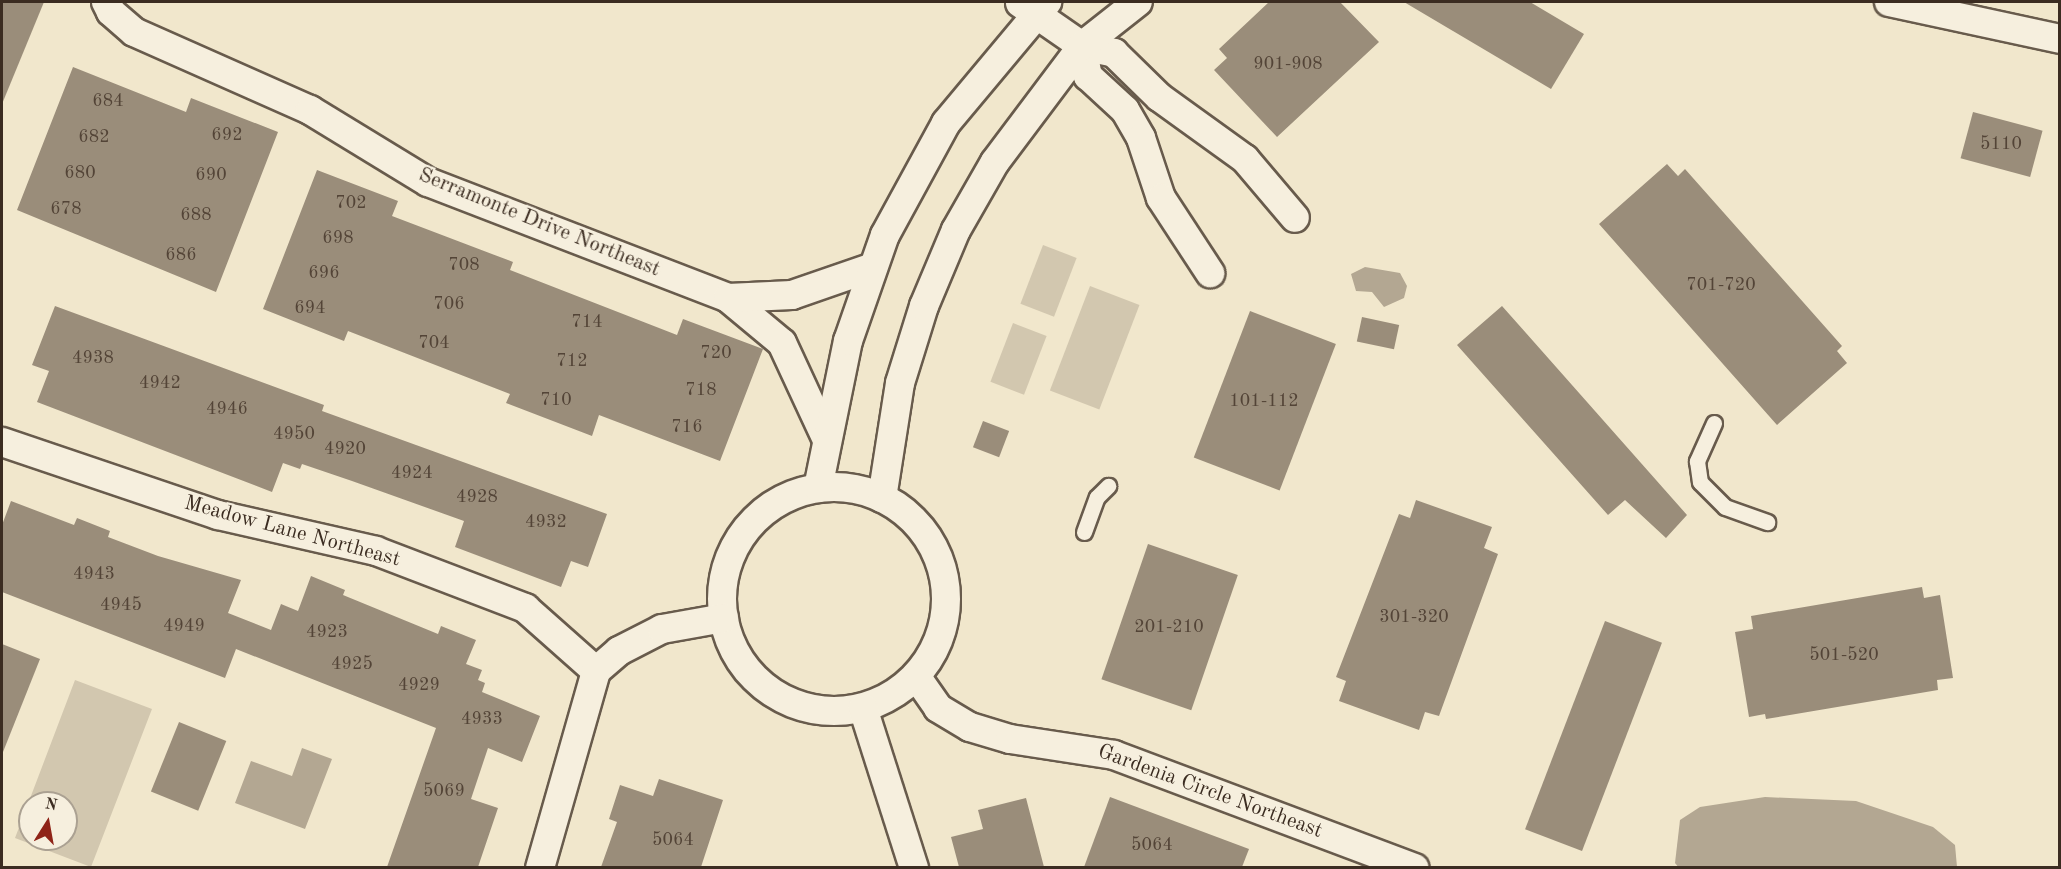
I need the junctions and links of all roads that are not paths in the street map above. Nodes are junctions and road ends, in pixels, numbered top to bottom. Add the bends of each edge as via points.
1 (106, 2) edge
2 (1137, 2) edge
3 (1889, 2) edge
4 (1033, 5) edge
5 (2060, 39) edge
6 (1082, 46) junction
7 (1295, 218) dead end
8 (873, 267) junction
9 (1210, 273) dead end
10 (728, 298) junction
11 (1714, 423) dead end
12 (827, 440) junction
13 (2, 442) edge
14 (1108, 486) dead end
15 (818, 488) junction
16 (882, 498) junction
17 (1767, 522) dead end
18 (1084, 532) dead end
19 (724, 618) junction
20 (596, 671) junction
21 (916, 676) junction
22 (863, 708) junction
23 (540, 867) edge
24 (914, 867) edge
25 (1414, 867) edge

1 - 10 street, Serramonte Drive Northeast via 111,12 134,32 310,110 428,182
2 - 6 street
3 - 5 street
4 - 6 street
4 - 8 street via 946,123 885,235
6 - 7 street via 1114,53 1159,97 1245,159
6 - 9 street via 1088,76 1130,118 1161,198
6 - 16 street via 995,162 956,230 924,306 900,383
8 - 10 street, Serramonte Drive Northeast via 792,295
8 - 12 street via 848,340
10 - 12 street, Serramonte Drive Northeast via 782,343
11 - 17 lane via 1695,470 1700,482 1725,507
12 - 15 street
13 - 20 street, Meadow Lane Northeast via 218,515 376,551 525,608
14 - 18 lane via 1097,497
15 - 16 street via 858,489
15 - 19 street via 792,494 763,511 741,535 726,565 721,598
16 - 21 street via 922,528 941,561 948,598 941,636
19 - 20 street via 662,630 619,651
19 - 22 street via 741,663 765,688 795,705 829,712
20 - 23 street
21 - 22 street via 896,693
21 - 25 street, Gardenia Circle Northeast via 938,708 970,727 1010,739 1114,755
22 - 24 street

